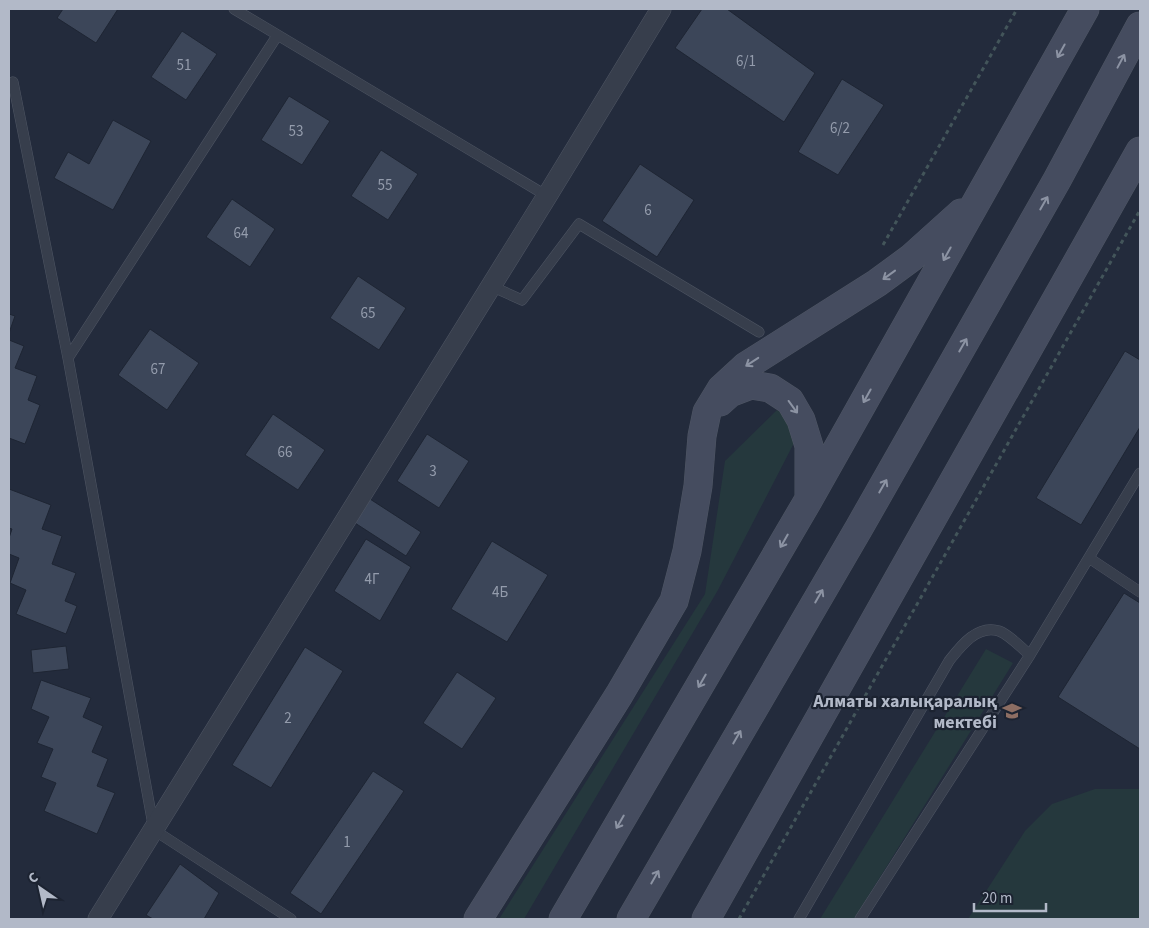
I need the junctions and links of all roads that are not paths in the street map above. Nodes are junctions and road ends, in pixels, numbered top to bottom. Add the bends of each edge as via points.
1 (661, 9) edge
2 (1085, 9) edge
3 (238, 10) edge
4 (1140, 26) edge
5 (277, 36) junction
6 (13, 82) dead end
7 (1140, 151) edge
8 (547, 196) junction
9 (979, 197) junction
10 (491, 286) junction
11 (759, 332) dead end
12 (68, 358) junction
13 (707, 412) junction
14 (1140, 474) edge
15 (809, 499) junction
16 (1089, 558) junction
17 (1140, 592) edge
18 (1030, 655) junction
19 (154, 830) junction
20 (98, 919) edge
21 (291, 919) edge
22 (478, 919) edge
23 (563, 919) edge
24 (631, 919) edge
25 (706, 919) edge
26 (800, 919) edge
27 (860, 919) edge

1 - 8 street
2 -> 9 main road
3 - 5 lane
24 -> 4 main road via 859,528 1057,180
5 - 8 lane
5 - 12 lane
6 - 12 lane
7 - 25 main road
8 - 10 street
9 -> 13 main road via 911,258 877,283 746,366 721,389
9 -> 15 main road
10 - 11 lane via 522,300 579,224
10 - 19 street
12 - 19 lane
13 -> 15 main road via 730,393 751,385 770,388 790,402 801,420 809,446
13 - 22 main road via 688,551 674,601 619,695
14 - 16 lane
15 -> 23 main road
16 - 17 lane
16 - 18 lane
18 - 26 lane via 999,632 982,632 965,642 948,661
18 - 27 lane
19 - 20 street
19 - 21 lane

